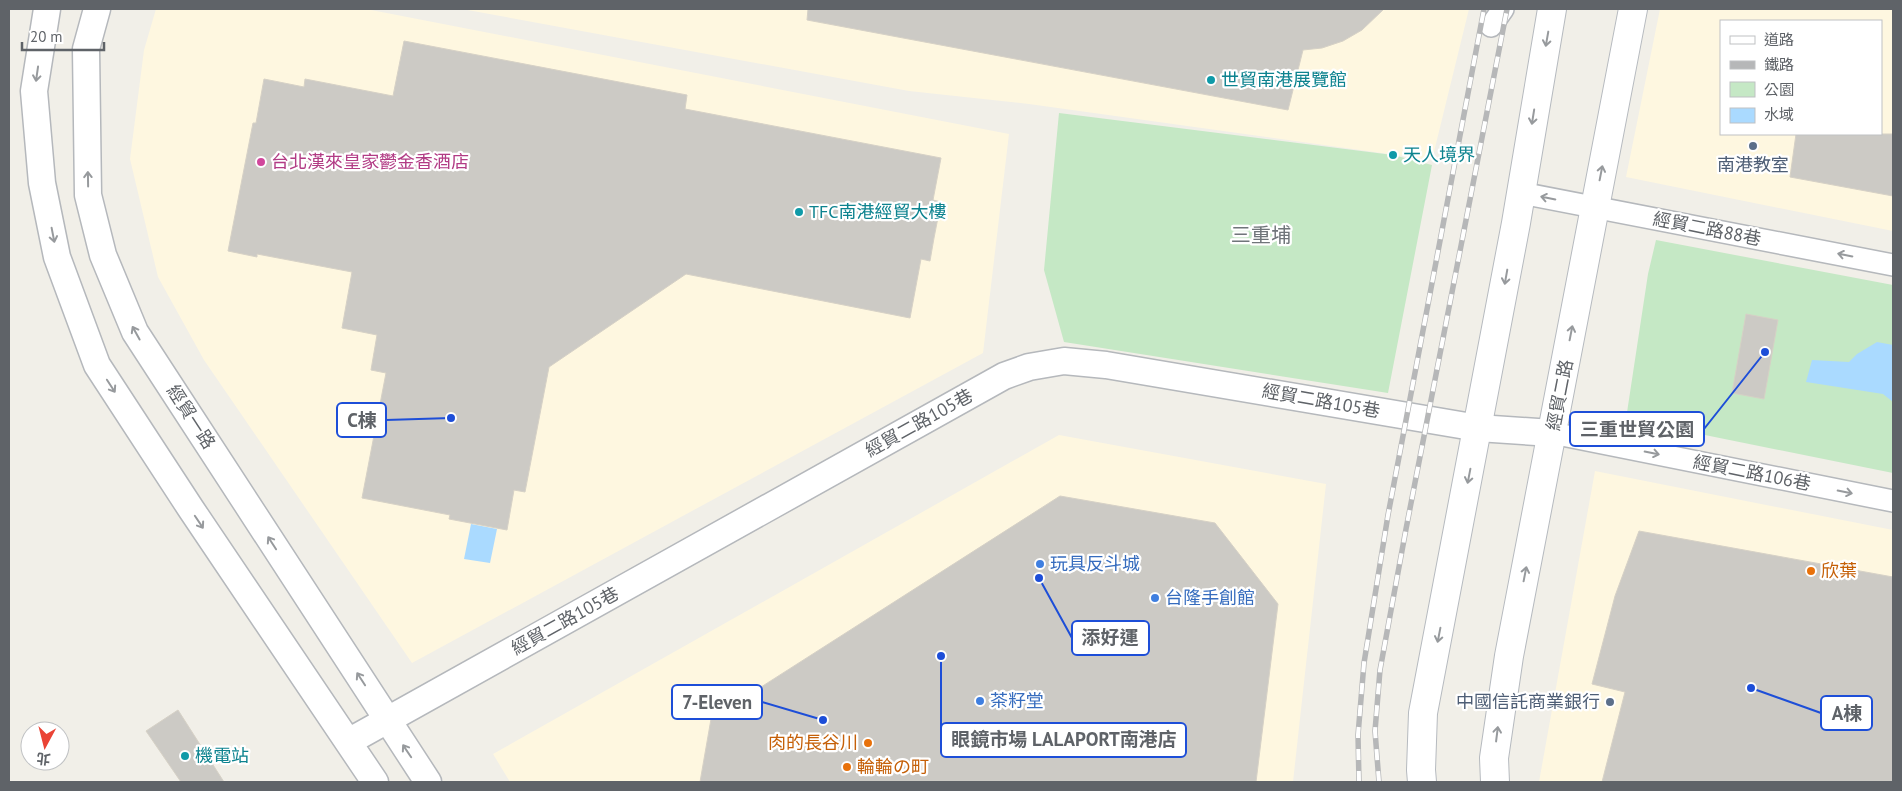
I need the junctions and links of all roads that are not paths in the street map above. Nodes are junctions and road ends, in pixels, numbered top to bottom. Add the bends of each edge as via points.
1 (46, 9) edge
2 (97, 9) edge
3 (1552, 9) edge
4 (1633, 9) edge
5 (1521, 193) junction
6 (1595, 207) junction
7 (1893, 264) edge
8 (1478, 428) junction
9 (1552, 433) junction
10 (1893, 502) edge
11 (387, 720) junction
12 (348, 742) junction
13 (375, 782) edge
14 (428, 782) edge
15 (1422, 782) edge
16 (1495, 782) edge

1 -> 12 street via 34,91 42,183 57,257 97,365
11 -> 2 street, 經貿一路 via 135,332 103,255 88,195 86,49
3 -> 5 main road
6 -> 4 main road, 經貿二路
6 -> 5 street, 經貿二路88巷
5 -> 8 main road
7 -> 6 street, 經貿二路88巷
9 -> 6 main road, 經貿二路
8 - 9 street, 經貿二路105巷
8 - 11 street, 經貿二路105巷 via 1106,364 1064,361 1029,367 1004,376
8 -> 15 main road via 1424,713
9 -> 10 street, 經貿二路106巷
16 -> 9 main road, 經貿二路 via 1494,758 1509,656
11 - 12 street, 經貿二路105巷
14 -> 11 street, 經貿一路
12 - 13 street

